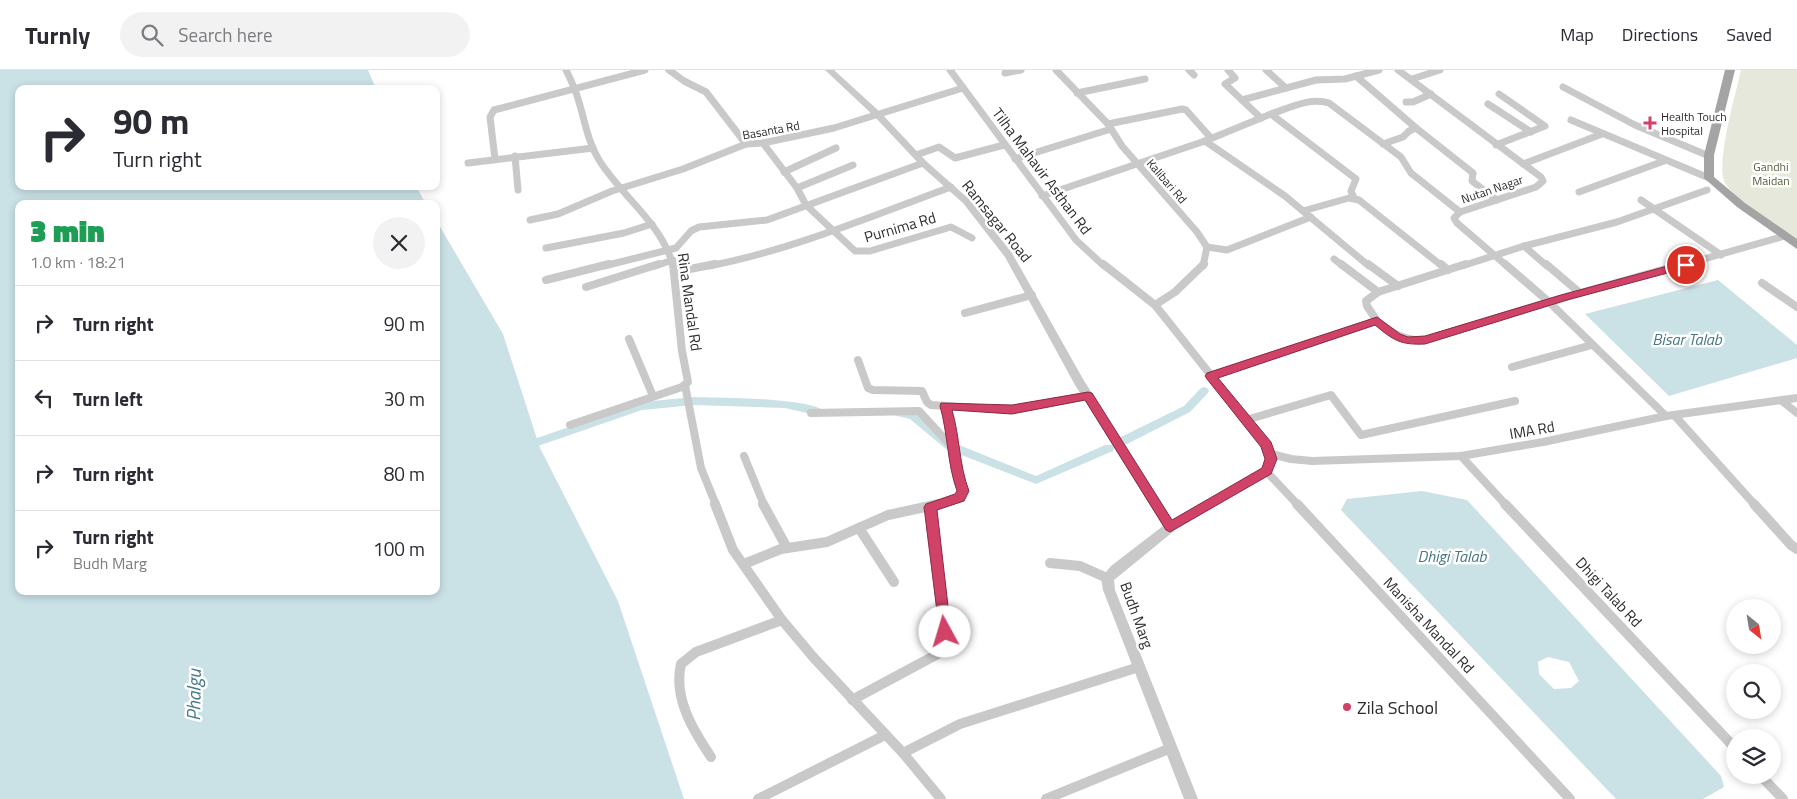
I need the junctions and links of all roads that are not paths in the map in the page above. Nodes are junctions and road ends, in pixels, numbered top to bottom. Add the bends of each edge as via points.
1 (566, 70) edge
2 (645, 70) edge
3 (669, 70) edge
4 (829, 70) edge
5 (950, 70) edge
6 (1022, 70) edge
7 (1056, 70) edge
8 (1228, 70) edge
9 (1266, 70) edge
10 (1380, 70) edge
11 (1398, 70) edge
12 (1437, 70) edge
13 (1730, 70) edge
14 (1006, 73) dead end
15 (1356, 76) junction
16 (1145, 78) dead end
17 (1412, 79) junction
18 (1563, 87) dead end
19 (573, 88) junction
20 (963, 88) junction
21 (1286, 88) junction
22 (1076, 93) junction
23 (1431, 94) junction
24 (1499, 94) dead end
25 (1242, 100) junction
26 (1406, 102) dead end
27 (1488, 104) dead end
28 (1272, 114) junction
29 (878, 116) junction
30 (1261, 118) junction
31 (1571, 120) dead end
32 (1109, 126) junction
33 (1416, 128) junction
34 (1531, 132) junction
35 (1602, 134) junction
36 (1208, 139) junction
37 (763, 143) junction
38 (746, 144) junction
39 (1383, 144) junction
40 (1004, 145) junction
41 (1496, 145) junction
42 (593, 148) junction
43 (836, 148) dead end
44 (916, 155) junction
45 (515, 156) junction
46 (1709, 156) junction
47 (495, 159) junction
48 (1015, 159) junction
49 (1664, 161) junction
50 (468, 163) dead end
51 (923, 163) junction
52 (1138, 164) junction
53 (1523, 164) junction
54 (853, 165) dead end
55 (784, 172) junction
56 (1710, 178) junction
57 (951, 187) junction
58 (797, 188) junction
59 (618, 189) junction
60 (518, 190) dead end
61 (1707, 190) dead end
62 (1580, 192) dead end
63 (1042, 196) junction
64 (1354, 198) junction
65 (1497, 200) junction
66 (1641, 200) dead end
67 (806, 205) junction
68 (1654, 209) junction
69 (1303, 211) junction
70 (1460, 212) junction
71 (1311, 217) junction
72 (530, 220) dead end
73 (652, 224) junction
74 (833, 230) junction
75 (1785, 236) junction
76 (972, 238) dead end
77 (1797, 245) edge
78 (1524, 246) junction
79 (1207, 247) junction
80 (546, 248) dead end
81 (669, 249) junction
82 (1494, 255) junction
83 (1721, 255) junction
84 (1334, 259) dead end
85 (673, 260) junction
86 (1448, 270) junction
87 (675, 272) junction
88 (546, 280) dead end
89 (1762, 283) dead end
90 (1398, 286) junction
91 (586, 287) dead end
92 (1378, 292) junction
93 (1580, 293) junction
94 (1032, 295) junction
95 (1549, 302) junction
96 (1155, 305) junction
97 (1797, 307) edge
98 (965, 313) dead end
99 (1377, 321) junction
100 (629, 339) dead end
101 (1592, 345) junction
102 (858, 360) dead end
103 (1512, 367) dead end
104 (1211, 376) junction
105 (685, 385) junction
106 (653, 396) junction
107 (1088, 396) junction
108 (1797, 398) edge
109 (1515, 401) dead end
110 (1782, 401) junction
111 (945, 406) junction
112 (811, 413) dead end
113 (1797, 413) edge
114 (1670, 416) junction
115 (1246, 420) junction
116 (570, 425) dead end
117 (954, 450) junction
118 (1271, 454) junction
119 (744, 456) dead end
120 (1461, 456) junction
121 (1266, 471) junction
122 (930, 507) junction
123 (1170, 527) junction
124 (859, 528) junction
125 (787, 548) junction
126 (1797, 549) edge
127 (1050, 563) dead end
128 (744, 564) junction
129 (1107, 578) junction
130 (894, 582) dead end
131 (782, 620) junction
132 (1139, 667) junction
133 (852, 700) junction
134 (885, 735) junction
135 (1726, 738) edge
136 (1171, 748) junction
137 (903, 753) junction
138 (710, 757) dead end
139 (1769, 784) edge
140 (1072, 788) junction
141 (758, 799) edge
142 (941, 799) edge
143 (1046, 799) edge
144 (1065, 799) edge
145 (1191, 799) edge
146 (1570, 799) edge
147 (1783, 799) edge

1 - 19 street, Rina Mandal Rd
2 - 19 street
3 - 38 street via 706,92
4 - 29 street, Ramsagar Road
5 - 20 street, Tilha Mahavir Asthan Rd
6 - 14 street
7 - 22 street, Kalibari Rd
8 - 25 street via 1235,78 1226,84
9 - 21 street
10 - 15 street
11 - 17 street, Nutan Nagar
12 - 17 street
13 - 46 main road
15 - 21 street via 1316,80
15 - 33 street
16 - 22 street
17 - 23 street, Nutan Nagar
18 - 46 street via 1628,123
19 - 42 street, Rina Mandal Rd
19 - 47 street via 494,110 490,117
20 - 29 street, Basanta Rd
20 - 40 street, Tilha Mahavir Asthan Rd
21 - 25 street
22 - 32 street, Kalibari Rd
23 - 26 street
23 - 41 street, Nutan Nagar
24 - 34 street via 1544,126
25 - 30 street
27 - 34 street
28 - 30 street
28 - 39 street via 1325,100
28 - 64 street via 1356,178 1351,191
29 - 37 street, Basanta Rd
29 - 44 street, Ramsagar Road
30 - 36 street
31 - 35 street
32 - 36 street via 1182,109
32 - 48 street
32 - 52 street, Kalibari Rd
33 - 39 street
33 - 65 street via 1473,173 1472,181
34 - 41 street
35 - 49 street
35 - 53 street
36 - 52 street
36 - 69 street
37 - 38 street, Basanta Rd
37 - 55 street, Purnima Rd
38 - 59 street, Basanta Rd via 683,169
39 - 70 street via 1405,161 1411,173
40 - 44 street via 955,158 939,147
40 - 48 street, Tilha Mahavir Asthan Rd
41 - 53 street, Nutan Nagar
42 - 45 street
42 - 59 street, Rina Mandal Rd
43 - 55 street
44 - 51 street, Ramsagar Road
45 - 47 street
45 - 60 street
46 - 56 main road
47 - 50 street
48 - 63 street, Tilha Mahavir Asthan Rd
49 - 56 street
49 - 62 street
51 - 57 street, Ramsagar Road
51 - 67 street
52 - 63 street
52 - 79 street, Kalibari Rd
53 - 65 street, Nutan Nagar via 1541,177 1540,184
54 - 58 street
55 - 58 street, Purnima Rd
56 - 75 main road
57 - 74 street
57 - 94 street, Ramsagar Road via 966,200 1009,255
58 - 67 street, Purnima Rd
59 - 72 street, Basanta Rd via 558,214
59 - 73 street, Rina Mandal Rd
61 - 68 street
63 - 96 street, Tilha Mahavir Asthan Rd via 1085,249
64 - 69 street
64 - 86 street
65 - 70 street, Nutan Nagar
66 - 68 street
67 - 74 street, Purnima Rd
67 - 81 street via 762,221 699,227 691,231 678,247
68 - 78 street
68 - 83 street
69 - 71 street
70 - 82 street, Nutan Nagar via 1454,218 1457,224
71 - 79 street via 1226,250
71 - 90 street
73 - 80 street via 624,233
73 - 81 street, Rina Mandal Rd
74 - 76 street, Purnima Rd via 860,252 952,227
74 - 87 street via 730,262
75 - 77 main road
75 - 83 street
78 - 82 street
78 - 93 street
79 - 96 street via 1204,265 1175,292
81 - 85 street, Rina Mandal Rd
81 - 88 street
82 - 86 street
82 - 95 street, Nutan Nagar
83 - 93 street
84 - 92 street
85 - 87 street, Rina Mandal Rd
85 - 91 street
86 - 90 street
87 - 105 street, Rina Mandal Rd via 682,351 687,370 688,382
89 - 97 street
90 - 92 street
92 - 99 street via 1366,301
93 - 95 street
94 - 98 street
94 - 107 street, Ramsagar Road
95 - 99 street via 1416,341 1396,336
95 - 101 street, Nutan Nagar
96 - 104 street, Tilha Mahavir Asthan Rd
99 - 104 street
100 - 106 street
101 - 103 street
101 - 114 street, Nutan Nagar
102 - 111 street via 870,390 922,391 928,404
104 - 115 street, Tilha Mahavir Asthan Rd
105 - 106 street
105 - 128 street, Rina Mandal Rd via 701,468 733,550
106 - 116 street
107 - 111 street via 1012,410
107 - 123 street
108 - 110 street, IMA Rd
109 - 115 street via 1362,435 1331,395
110 - 113 street
110 - 114 street, IMA Rd
111 - 117 street via 952,427
112 - 117 street via 919,411
114 - 120 street, IMA Rd
114 - 126 street, Nutan Nagar
115 - 118 street, Tilha Mahavir Asthan Rd
117 - 122 street via 962,495
118 - 120 street, IMA Rd via 1312,461
118 - 121 street
119 - 125 street via 765,508
120 - 135 street, Dhigi Talab Rd
121 - 123 street
121 - 146 street, Manisha Mandal Rd
122 - 124 street via 888,515
122 - 133 street via 947,649
123 - 129 street, Budh Marg
124 - 125 street via 827,542
124 - 130 street
125 - 128 street
127 - 129 street via 1081,564
128 - 131 street, Rina Mandal Rd
129 - 132 street, Budh Marg
131 - 133 street, Rina Mandal Rd
131 - 138 street via 696,652 685,658 680,666 687,715
132 - 136 street, Budh Marg
132 - 137 street via 960,724
133 - 134 street, Rina Mandal Rd
134 - 137 street, Rina Mandal Rd
134 - 141 street
136 - 140 street
136 - 145 street, Budh Marg
137 - 142 street, Rina Mandal Rd
139 - 147 street
140 - 143 street
140 - 144 street

